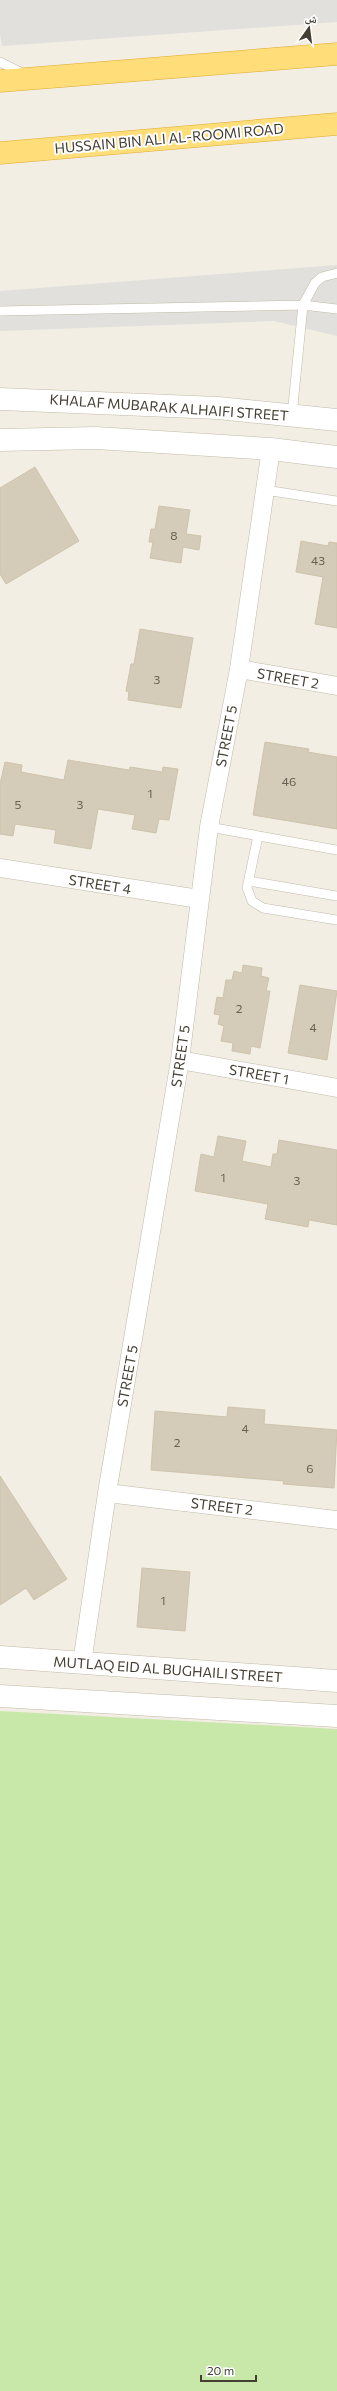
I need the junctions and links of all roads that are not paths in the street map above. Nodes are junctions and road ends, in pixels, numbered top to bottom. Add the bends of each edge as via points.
1 (337, 54) edge
2 (0, 62) edge
3 (34, 79) junction
4 (0, 81) edge
5 (337, 124) edge
6 (0, 152) edge
7 (337, 273) edge
8 (303, 305) junction
9 (337, 309) edge
10 (0, 311) edge
11 (0, 399) edge
12 (292, 415) junction
13 (337, 420) edge
14 (0, 440) edge
15 (271, 449) junction
16 (337, 457) edge
17 (266, 490) junction
18 (337, 501) edge
19 (239, 669) junction
20 (337, 686) edge
21 (209, 828) junction
22 (258, 836) junction
23 (337, 850) edge
24 (0, 868) edge
25 (249, 881) junction
26 (337, 896) edge
27 (200, 899) junction
28 (337, 920) edge
29 (180, 1060) junction
30 (337, 1088) edge
31 (107, 1493) junction
32 (337, 1520) edge
33 (0, 1657) edge
34 (82, 1663) junction
35 (337, 1681) edge
36 (0, 1696) edge
37 (337, 1716) edge

1 - 3 highway
2 - 3 lane
3 - 4 highway
5 - 6 highway, HUSSAIN BIN ALI AL-ROOMI ROAD
7 - 8 lane via 322,276 315,283
8 - 9 lane
8 - 10 lane
8 - 12 lane
11 - 12 street, KHALAF MUBARAK ALHAIFI STREET via 126,402
12 - 13 street, KHALAF MUBARAK ALHAIFI STREET
14 - 15 street via 96,438
15 - 16 street
15 - 17 street, STREET 5
17 - 18 lane
17 - 19 street, STREET 5
19 - 20 street, STREET 2
19 - 21 street, STREET 5
21 - 22 lane
21 - 27 street, STREET 5
22 - 23 lane
22 - 25 lane
24 - 27 street, STREET 4
25 - 26 lane
25 - 28 lane via 249,895 263,908
27 - 29 street, STREET 5
29 - 30 street, STREET 1
29 - 31 street, STREET 5
31 - 32 street, STREET 2
31 - 34 street, STREET 5
33 - 34 street, MUTLAQ EID AL BUGHAILI STREET
34 - 35 street, MUTLAQ EID AL BUGHAILI STREET
36 - 37 street

